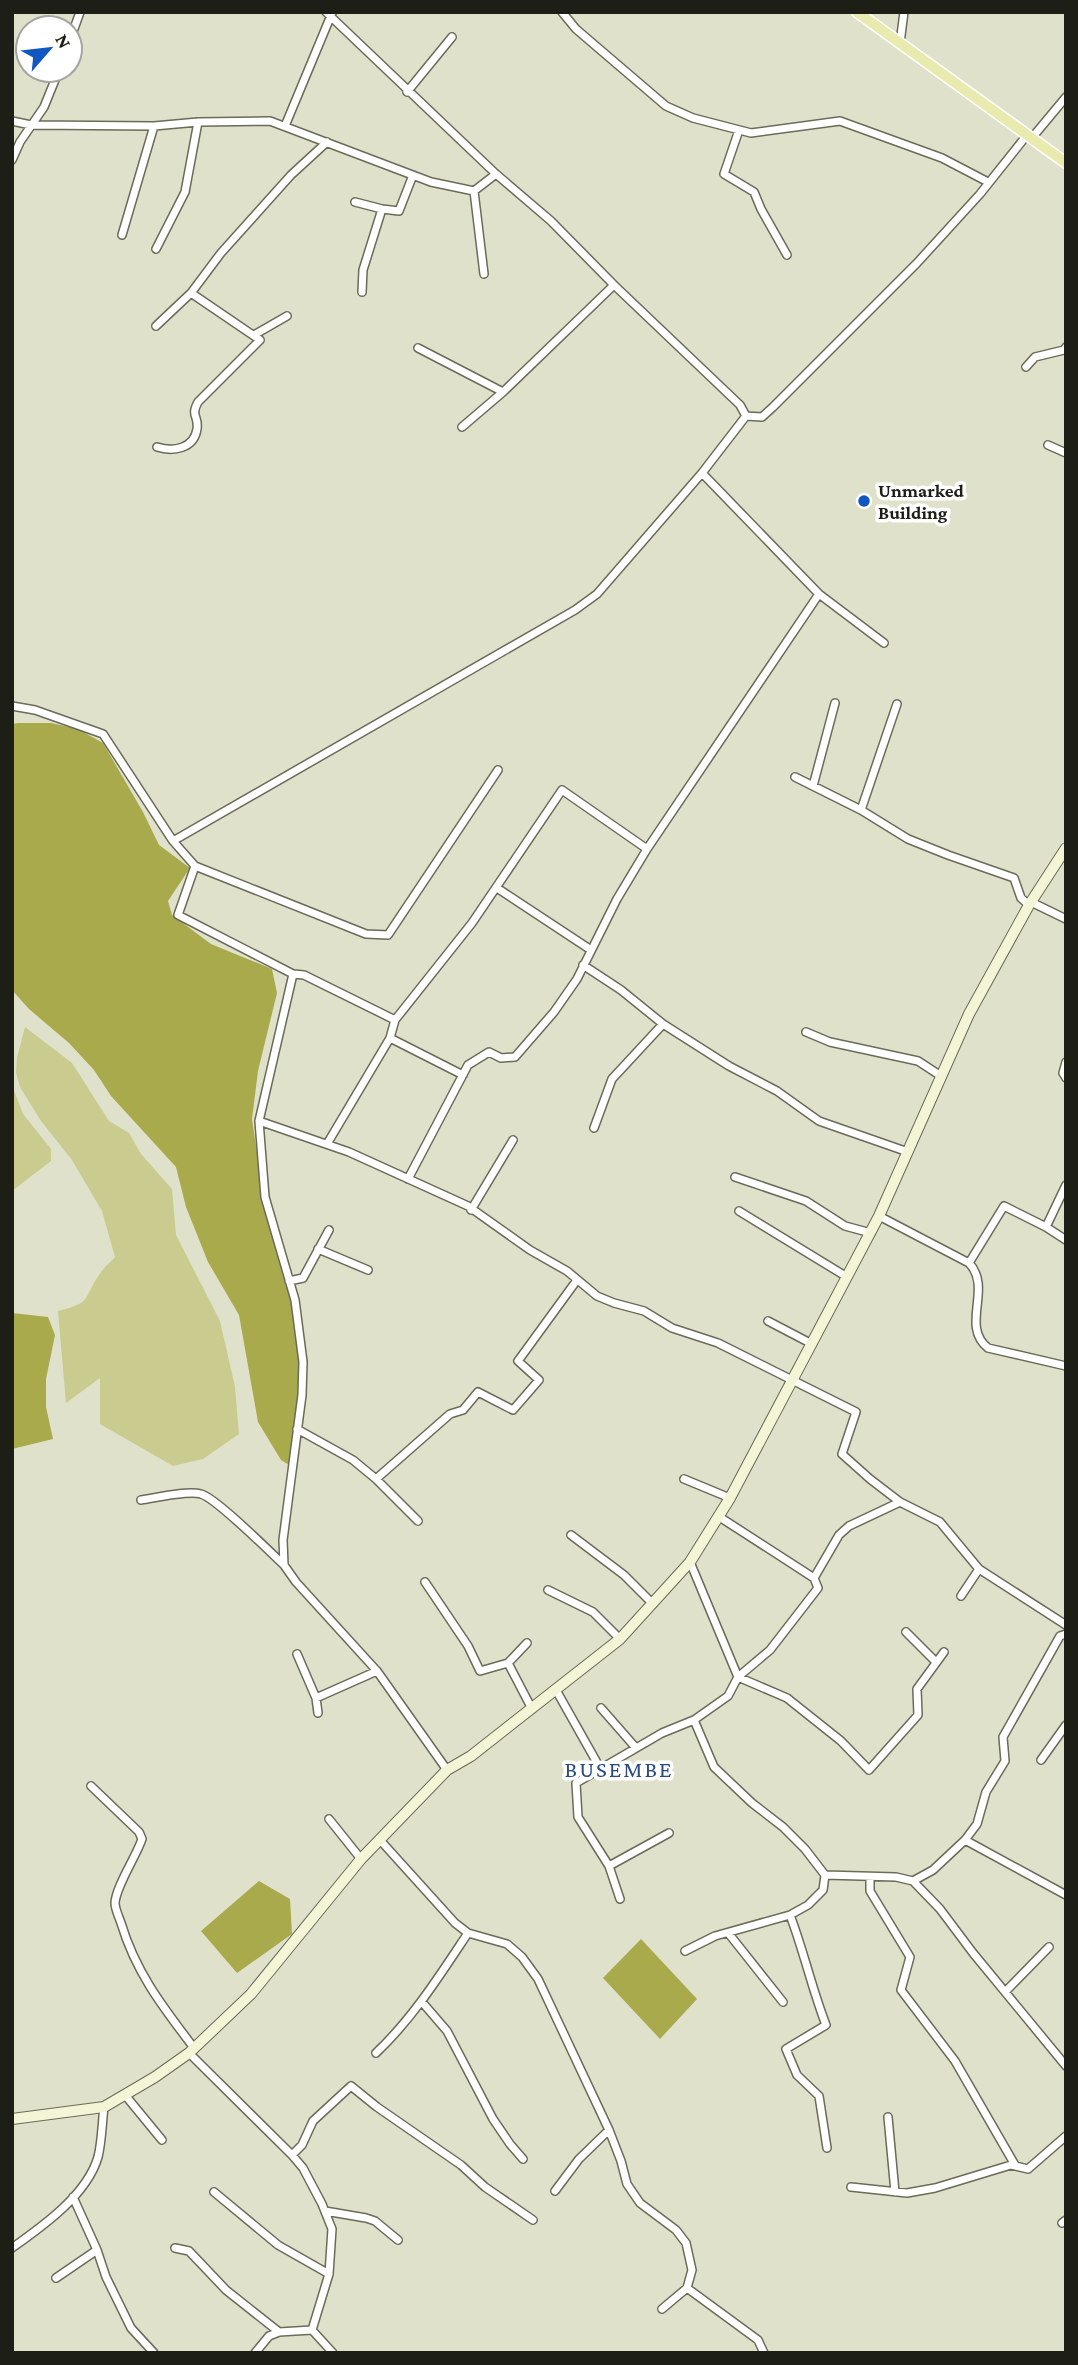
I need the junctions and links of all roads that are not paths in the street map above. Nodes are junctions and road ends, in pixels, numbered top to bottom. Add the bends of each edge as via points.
1 (562, 12) edge
2 (857, 12) edge
3 (904, 12) edge
4 (330, 14) edge
5 (453, 37) dead end
6 (900, 43) junction
7 (53, 84) edge
8 (407, 92) junction
9 (1066, 97) edge
10 (12, 121) edge
11 (198, 122) junction
12 (31, 125) junction
13 (154, 125) junction
14 (285, 126) junction
15 (738, 130) junction
16 (1029, 137) junction
17 (327, 142) junction
18 (12, 160) edge
19 (1066, 163) edge
20 (496, 174) junction
21 (413, 175) junction
22 (988, 182) junction
23 (474, 191) junction
24 (355, 202) dead end
25 (382, 209) junction
26 (122, 235) dead end
27 (156, 249) dead end
28 (787, 255) dead end
29 (484, 274) dead end
30 (614, 285) junction
31 (362, 292) dead end
32 (191, 293) junction
33 (287, 316) dead end
34 (156, 326) dead end
35 (254, 335) junction
36 (1066, 347) edge
37 (418, 348) dead end
38 (1026, 366) dead end
39 (503, 393) junction
40 (746, 416) junction
41 (461, 427) dead end
42 (1048, 445) dead end
43 (157, 447) dead end
44 (1066, 453) edge
45 (702, 473) junction
46 (819, 594) junction
47 (884, 643) dead end
48 (835, 703) dead end
49 (897, 704) dead end
50 (12, 706) edge
51 (498, 770) dead end
52 (795, 777) dead end
53 (813, 786) junction
54 (861, 810) junction
55 (173, 841) junction
56 (1066, 848) edge
57 (647, 849) junction
58 (195, 866) junction
59 (497, 888) junction
60 (1030, 904) junction
61 (1066, 919) edge
62 (591, 950) junction
63 (583, 965) junction
64 (293, 974) junction
65 (396, 1020) junction
66 (663, 1024) junction
67 (806, 1032) dead end
68 (390, 1038) junction
69 (1066, 1062) edge
70 (463, 1075) junction
71 (942, 1076) junction
72 (1066, 1078) edge
73 (259, 1121) junction
74 (594, 1128) dead end
75 (513, 1140) dead end
76 (327, 1144) junction
77 (908, 1152) junction
78 (735, 1177) dead end
79 (408, 1179) junction
80 (1066, 1185) edge
81 (471, 1210) junction
82 (739, 1211) dead end
83 (879, 1216) junction
84 (1046, 1227) junction
85 (329, 1230) dead end
86 (871, 1233) junction
87 (1066, 1240) edge
88 (318, 1249) junction
89 (969, 1263) junction
90 (368, 1270) dead end
91 (847, 1277) junction
92 (289, 1280) junction
93 (577, 1280) junction
94 (768, 1321) dead end
95 (811, 1344) junction
96 (1066, 1366) edge
97 (793, 1379) junction
98 (297, 1429) junction
99 (376, 1479) junction
100 (684, 1479) dead end
101 (730, 1498) junction
102 (141, 1500) dead end
103 (900, 1502) junction
104 (718, 1516) junction
105 (418, 1521) dead end
106 (571, 1535) dead end
107 (690, 1562) junction
108 (284, 1565) junction
109 (979, 1569) junction
110 (814, 1578) junction
111 (425, 1583) dead end
112 (548, 1590) dead end
113 (961, 1596) dead end
114 (653, 1604) junction
115 (1066, 1625) edge
116 (906, 1632) dead end
117 (1064, 1637) edge
118 (620, 1639) junction
119 (527, 1643) dead end
120 (944, 1652) dead end
121 (297, 1654) dead end
122 (936, 1662) junction
123 (508, 1663) junction
124 (377, 1671) junction
125 (738, 1677) junction
126 (556, 1690) junction
127 (316, 1698) junction
128 (601, 1708) dead end
129 (532, 1709) junction
130 (318, 1713) dead end
131 (694, 1720) junction
132 (1066, 1725) edge
133 (636, 1748) junction
134 (1041, 1760) dead end
135 (600, 1768) junction
136 (447, 1770) junction
137 (91, 1786) dead end
138 (329, 1819) dead end
139 (669, 1833) dead end
140 (380, 1840) junction
141 (965, 1840) junction
142 (361, 1859) junction
143 (609, 1866) junction
144 (825, 1875) junction
145 (870, 1877) junction
146 (913, 1881) junction
147 (1066, 1895) edge
148 (620, 1899) dead end
149 (790, 1915) junction
150 (468, 1933) junction
151 (729, 1934) junction
152 (1049, 1947) dead end
153 (685, 1951) dead end
154 (1005, 1992) junction
155 (422, 2002) junction
156 (783, 2002) dead end
157 (192, 2050) junction
158 (376, 2053) dead end
159 (1066, 2066) edge
160 (125, 2095) junction
161 (104, 2107) junction
162 (888, 2117) dead end
163 (12, 2119) edge
164 (609, 2130) junction
165 (1066, 2137) edge
166 (162, 2140) dead end
167 (827, 2148) dead end
168 (292, 2155) junction
169 (523, 2159) dead end
170 (1015, 2165) junction
171 (851, 2187) dead end
172 (555, 2191) dead end
173 (214, 2192) dead end
174 (895, 2192) junction
175 (74, 2197) junction
176 (325, 2211) junction
177 (533, 2220) dead end
178 (398, 2240) dead end
179 (12, 2248) edge
180 (175, 2248) dead end
181 (97, 2250) junction
182 (328, 2274) junction
183 (55, 2278) dead end
184 (687, 2288) junction
185 (662, 2309) dead end
186 (312, 2330) junction
187 (279, 2332) junction
188 (154, 2353) edge
189 (255, 2353) edge
190 (333, 2353) edge
191 (764, 2353) edge

1 - 15 street via 666,106
2 - 6 main road
3 - 6 street
4 - 8 street
4 - 14 street
5 - 8 street
6 - 16 main road
7 - 12 street
8 - 20 street
9 - 16 street
10 - 12 street
11 - 13 street
11 - 14 street via 270,121
11 - 27 street via 185,192
12 - 13 street
12 - 18 street
13 - 26 street
14 - 17 street
15 - 22 street via 751,133 840,121 942,158
15 - 28 street via 724,174 754,192
16 - 19 main road
16 - 22 street
17 - 21 street
17 - 32 street via 220,253
20 - 23 street
20 - 30 street
21 - 23 street
21 - 25 street via 399,211
22 - 40 street via 917,263 773,407 762,417
23 - 29 street
24 - 25 street
25 - 31 street via 363,270
30 - 39 street
30 - 40 street via 740,405
32 - 34 street
32 - 35 street
33 - 35 street
35 - 43 street via 260,340 198,402 192,440 183,448
36 - 38 street
37 - 39 street
39 - 41 street
40 - 45 street
42 - 44 street
45 - 46 street
45 - 55 street via 597,594 575,610
46 - 47 street
46 - 57 street
48 - 53 street
49 - 54 street
50 - 55 street via 103,734
51 - 58 street via 388,935 366,934
52 - 53 street
53 - 54 street
54 - 60 street via 908,839 1014,878 1021,898
55 - 58 street
56 - 60 street
57 - 59 street via 562,790
57 - 62 street
58 - 64 street via 178,915
59 - 62 street
59 - 65 street
60 - 61 street
60 - 71 street via 969,1014
62 - 63 street
63 - 66 street
63 - 70 street via 554,1012 514,1058 489,1052 468,1065
64 - 65 street via 304,975
64 - 73 street
65 - 68 street
66 - 74 street via 612,1079
66 - 77 street via 819,1121
67 - 71 street via 830,1042 918,1061
68 - 70 street
68 - 76 street
69 - 72 street
70 - 79 street
71 - 77 street
73 - 76 street
73 - 92 street via 265,1197
75 - 81 street
76 - 79 street
77 - 83 street
78 - 86 street via 806,1201 845,1226
79 - 81 street
80 - 84 street
81 - 93 street
82 - 91 street
83 - 86 street
83 - 89 street
84 - 87 street
84 - 89 street via 1004,1206
85 - 88 street
86 - 91 street
88 - 90 street
88 - 92 street via 303,1278
89 - 96 street via 978,1276 975,1328 981,1343
91 - 95 street
92 - 98 street via 303,1362
93 - 97 street via 597,1296 644,1311 672,1328 718,1343
93 - 99 street via 518,1361 539,1380 513,1410 478,1392 463,1410 450,1414
94 - 95 street
95 - 97 street
97 - 101 street
97 - 103 street via 856,1412 842,1454
98 - 99 street via 354,1460
98 - 108 street
99 - 105 street
100 - 101 street
101 - 104 street
102 - 108 street via 201,1494
103 - 109 street via 940,1521
103 - 110 street via 849,1526
104 - 107 street
104 - 110 street
106 - 114 street via 624,1575
107 - 114 street
107 - 125 street
108 - 124 street
109 - 113 street
109 - 115 street
110 - 125 street via 818,1588 810,1600 770,1650
111 - 123 street via 480,1671
112 - 118 street via 593,1612
114 - 118 street
116 - 122 street
117 - 141 street via 1003,1737 1005,1761
118 - 126 street
119 - 123 street
120 - 122 street
121 - 127 street
122 - 125 street via 917,1689 918,1715 869,1770 841,1741 786,1698
123 - 129 street
124 - 127 street
124 - 136 street
125 - 131 street via 728,1696
126 - 129 street
126 - 135 street
127 - 130 street
128 - 133 street
129 - 136 street
131 - 133 street
131 - 144 street via 714,1767 783,1827
132 - 134 street
133 - 135 street
135 - 143 street via 576,1783 578,1817
136 - 140 street
137 - 157 street via 142,1839 115,1904 142,1976
138 - 142 street
139 - 143 street
140 - 142 street
140 - 150 street
141 - 146 street via 933,1870
141 - 147 street
142 - 157 street via 251,1994
143 - 148 street
144 - 145 street
144 - 149 street via 822,1890
145 - 146 street
145 - 170 street via 870,1891 910,1957 901,1990 955,2061
146 - 154 street
149 - 151 street
149 - 167 street via 826,2025 786,2049 797,2075 819,2096
150 - 155 street
150 - 164 street via 507,1944 538,1979
151 - 153 street
151 - 156 street
152 - 154 street
154 - 159 street
155 - 158 street
155 - 169 street via 447,2031 493,2119
157 - 160 street
157 - 168 street
160 - 161 street
160 - 166 street
161 - 163 street
161 - 175 street via 97,2157
162 - 174 street
164 - 172 street
164 - 184 street via 632,2193 686,2243 692,2270
165 - 170 street via 1028,2169
168 - 176 street
168 - 177 street via 313,2121 351,2086
170 - 174 street via 935,2188
171 - 174 street
173 - 182 street via 278,2245
175 - 179 street
175 - 181 street
176 - 178 street via 375,2221
176 - 182 street via 332,2229
180 - 187 street via 190,2251 226,2290
181 - 183 street
181 - 188 street via 131,2328
182 - 186 street
184 - 185 street
184 - 191 street via 758,2340
186 - 187 street
186 - 190 street
187 - 189 street via 269,2336

